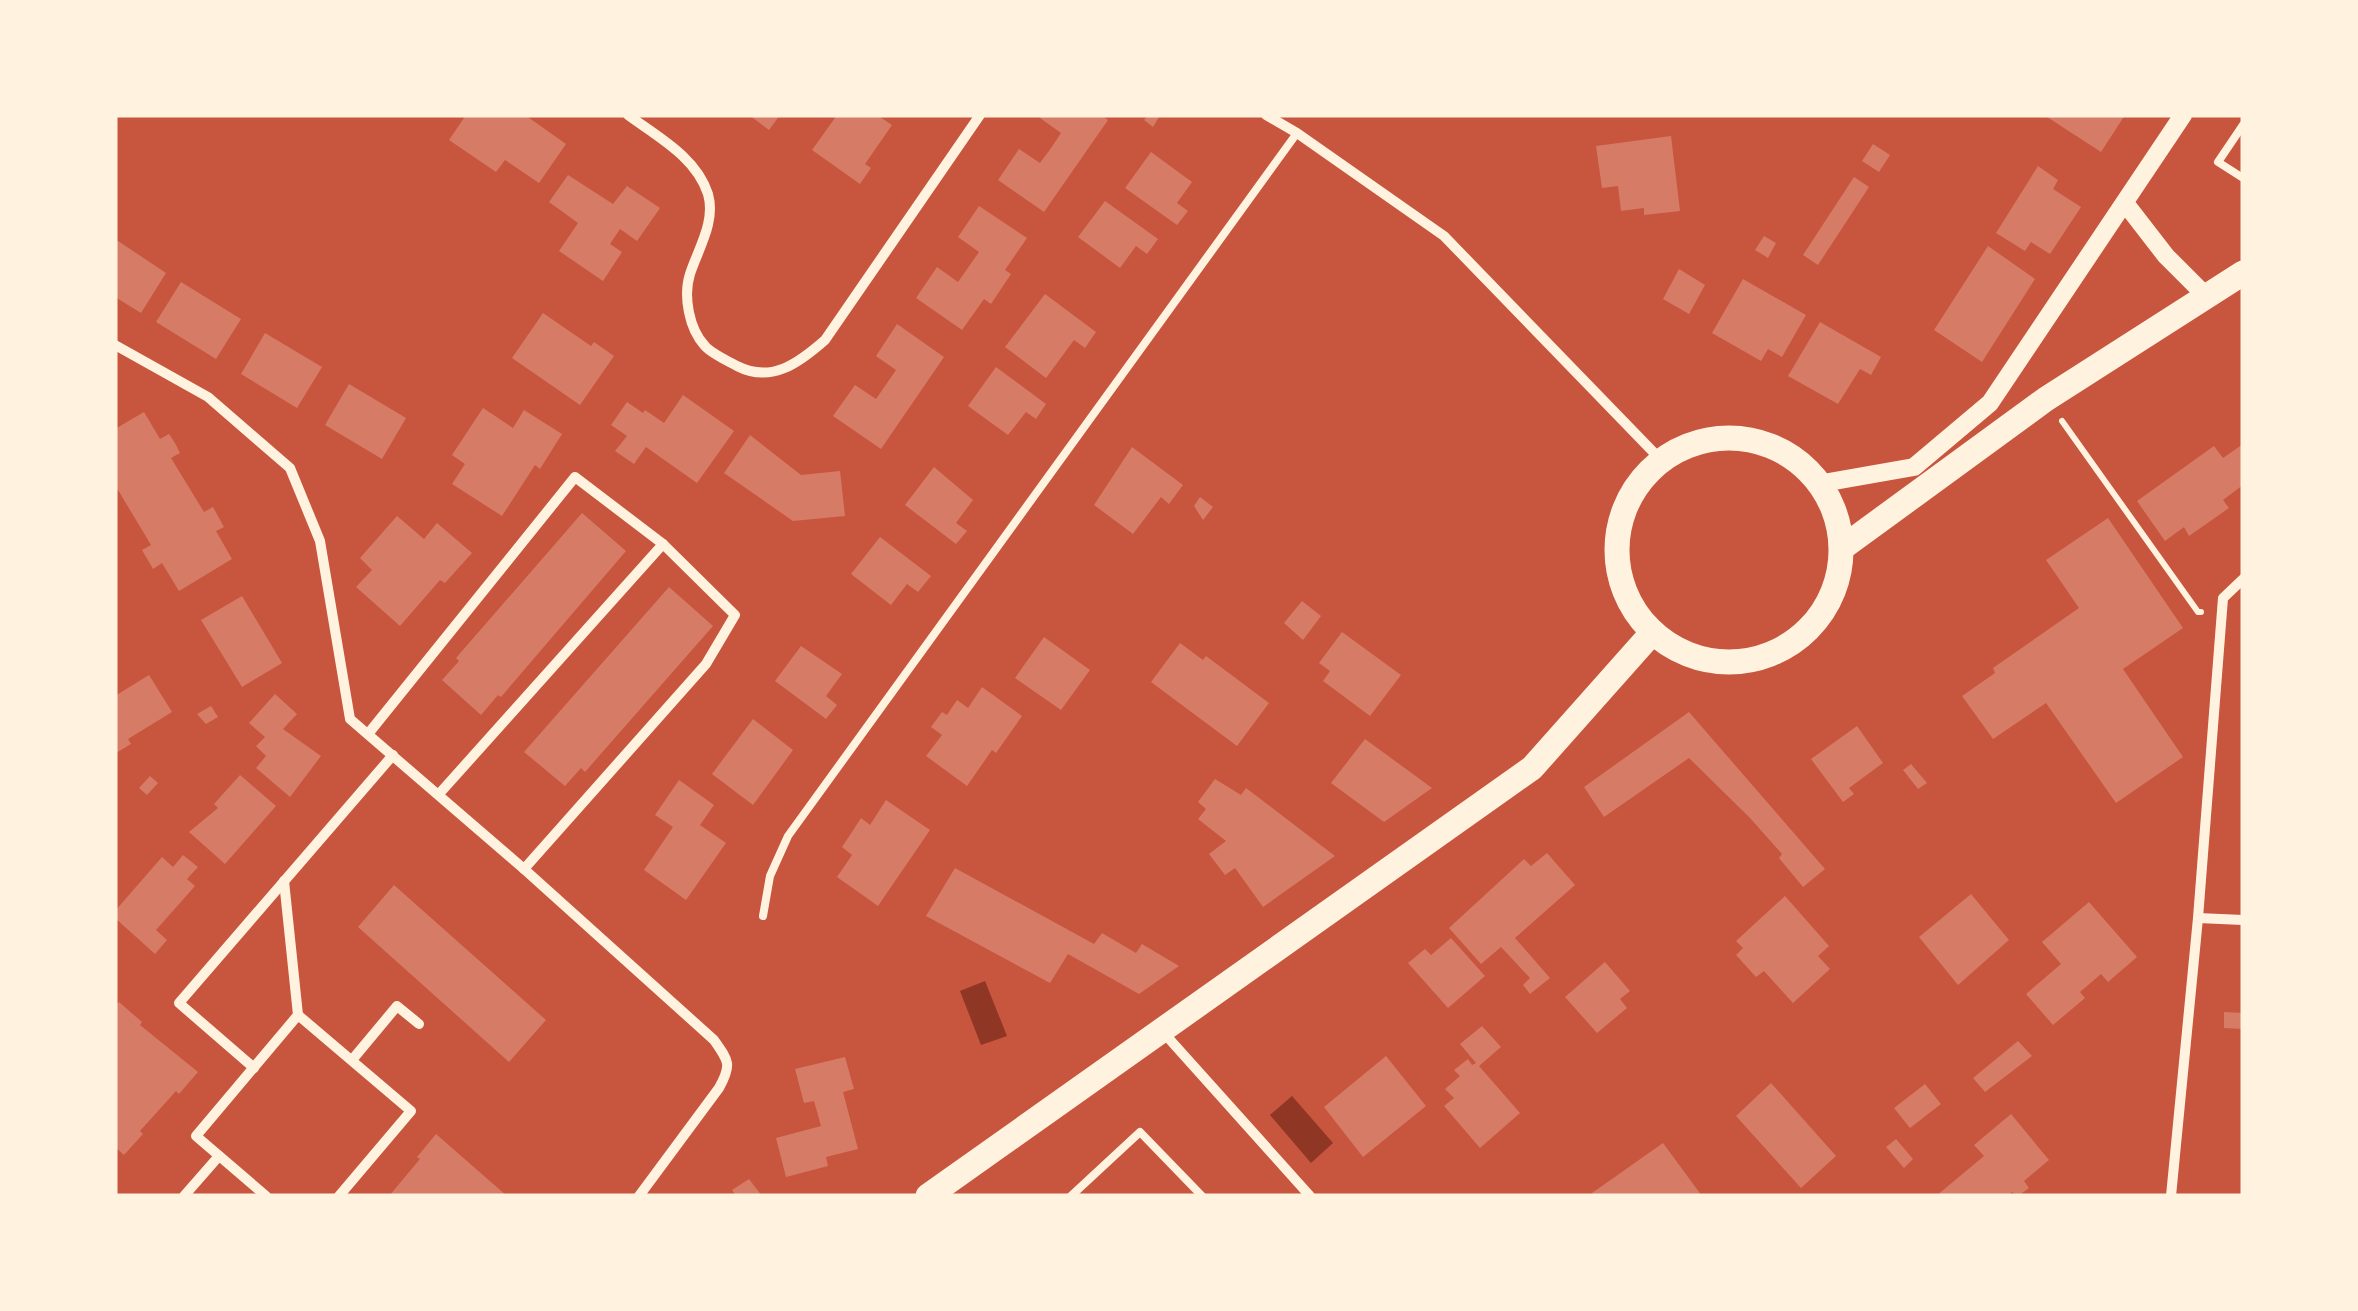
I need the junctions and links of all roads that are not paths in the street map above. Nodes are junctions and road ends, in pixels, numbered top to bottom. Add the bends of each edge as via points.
1 (628, 115) edge
2 (980, 115) edge
3 (1266, 115) edge
4 (2183, 115) edge
5 (2243, 124) edge
6 (1297, 133) junction
7 (2243, 178) edge
8 (2124, 202) junction
9 (2243, 273) edge
10 (2243, 287) edge
11 (2207, 296) junction
12 (115, 345) edge
13 (1661, 460) junction
14 (1823, 483) junction
15 (663, 544) junction
16 (1842, 548) junction
17 (2243, 579) edge
18 (1652, 633) junction
19 (368, 734) junction
20 (393, 755) junction
21 (439, 794) junction
22 (524, 869) junction
23 (284, 881) junction
24 (764, 916) dead end
25 (2198, 918) junction
26 (2243, 920) edge
27 (298, 1015) junction
28 (419, 1024) dead end
29 (1162, 1031) junction
30 (352, 1060) junction
31 (254, 1068) junction
32 (219, 1156) junction
33 (184, 1196) edge
34 (266, 1196) edge
35 (339, 1196) edge
36 (639, 1196) edge
37 (928, 1196) edge
38 (1072, 1196) edge
39 (1202, 1196) edge
40 (1310, 1196) edge
41 (2171, 1196) edge

1 - 2 street via 696,169 709,198 708,229 688,278 688,314 705,346 741,369 769,374 802,361 825,340
3 - 6 street
4 - 8 street
5 - 7 lane via 2218,162
6 - 13 street via 1444,236
6 - 24 lane via 788,836 770,876
8 - 11 street
8 - 14 street via 1990,403 1914,467
9 - 11 main road
10 - 11 main road
11 - 16 main road via 2046,399
12 - 19 street via 208,397 290,468 320,541 350,720
13 - 14 main road via 1695,442 1733,438 1770,445
13 - 18 main road via 1626,504 1616,558 1622,586
14 - 16 main road
15 - 19 street via 575,477
15 - 21 street
15 - 22 street via 734,615 706,664
16 - 18 main road via 1836,585 1822,613 1792,644 1757,659 1720,662 1684,654
17 - 25 street via 2224,598
18 - 29 main road via 1532,768
19 - 20 street
20 - 21 street
20 - 23 street
21 - 22 street
22 - 36 street via 714,1040 728,1060 719,1088
23 - 27 street
23 - 31 street via 179,1002
25 - 26 street
25 - 41 street
27 - 30 street
27 - 31 street
28 - 30 street via 397,1006
29 - 37 main road
29 - 40 street
30 - 35 street via 411,1111
31 - 32 street via 196,1136
32 - 33 street
32 - 34 street
38 - 39 lane via 1140,1132

